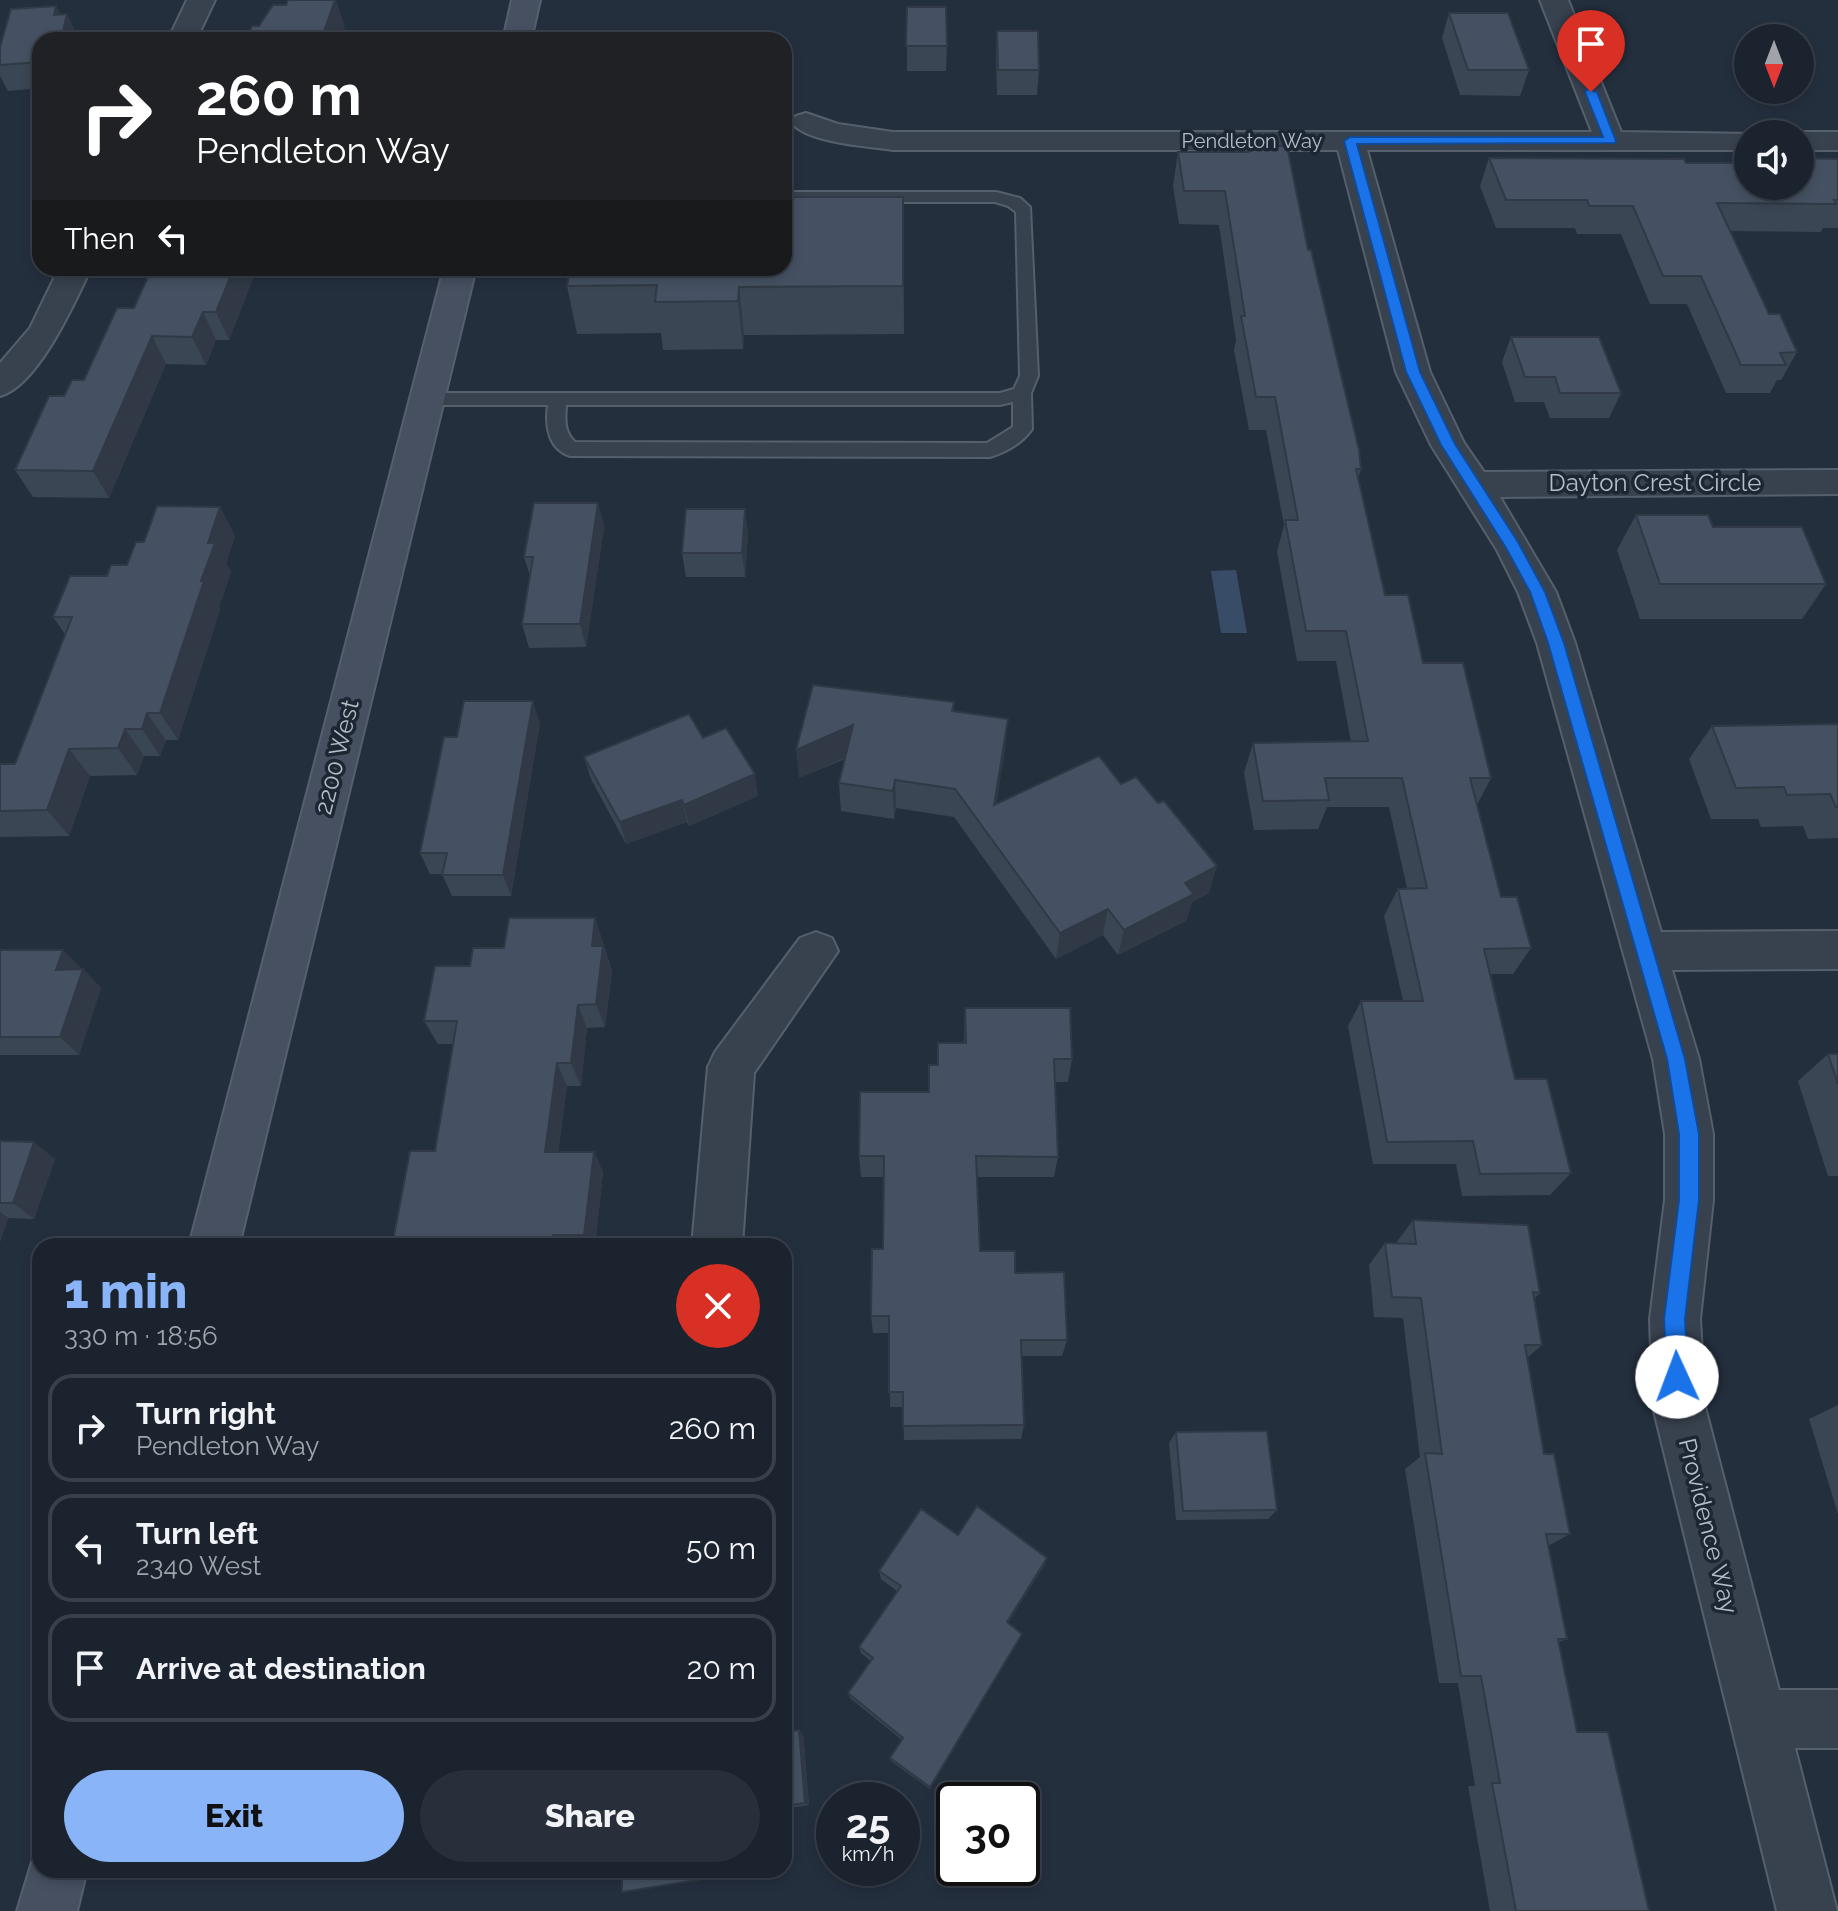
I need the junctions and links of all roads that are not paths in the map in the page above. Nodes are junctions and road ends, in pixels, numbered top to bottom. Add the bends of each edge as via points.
1 (201, 0) edge
2 (526, 0) edge
3 (1554, 0) edge
4 (186, 32) edge
5 (519, 32) edge
6 (806, 122) dead end
7 (1350, 141) junction
8 (1610, 141) junction
9 (1734, 141) edge
10 (1814, 141) edge
11 (1838, 141) edge
12 (792, 197) edge
13 (71, 276) edge
14 (458, 276) edge
15 (0, 385) edge
16 (1022, 393) junction
17 (558, 398) junction
18 (427, 399) junction
19 (1838, 482) edge
20 (1473, 485) junction
21 (1838, 950) edge
22 (816, 951) dead end
23 (1646, 951) junction
24 (216, 1238) edge
25 (718, 1238) edge
26 (1757, 1719) junction
27 (1838, 1719) edge
28 (55, 1878) edge
29 (47, 1911) edge
30 (1807, 1911) edge

1 - 4 street
2 - 5 street
3 - 8 street
6 - 7 street, Pendleton Way via 832,132 893,141
7 - 8 street, Pendleton Way
7 - 20 street, Providence Way via 1413,372
8 - 9 street, Pendleton Way
10 - 11 street
12 - 16 lane via 996,197 1014,202 1024,211 1029,376
13 - 15 street via 44,332
14 - 18 street, 2200 West
16 - 17 lane via 1000,399
16 - 17 lane via 1023,429 990,450 570,449 554,426
17 - 18 lane
18 - 24 street, 2200 West
19 - 20 street, Dayton Crest Circle
20 - 23 street, Providence Way via 1513,546 1556,643
21 - 23 street
22 - 25 street via 731,1067
23 - 26 street, Providence Way via 1676,1059 1689,1134 1689,1200 1675,1319 1679,1407
26 - 27 street
26 - 30 street, Providence Way
28 - 29 street

